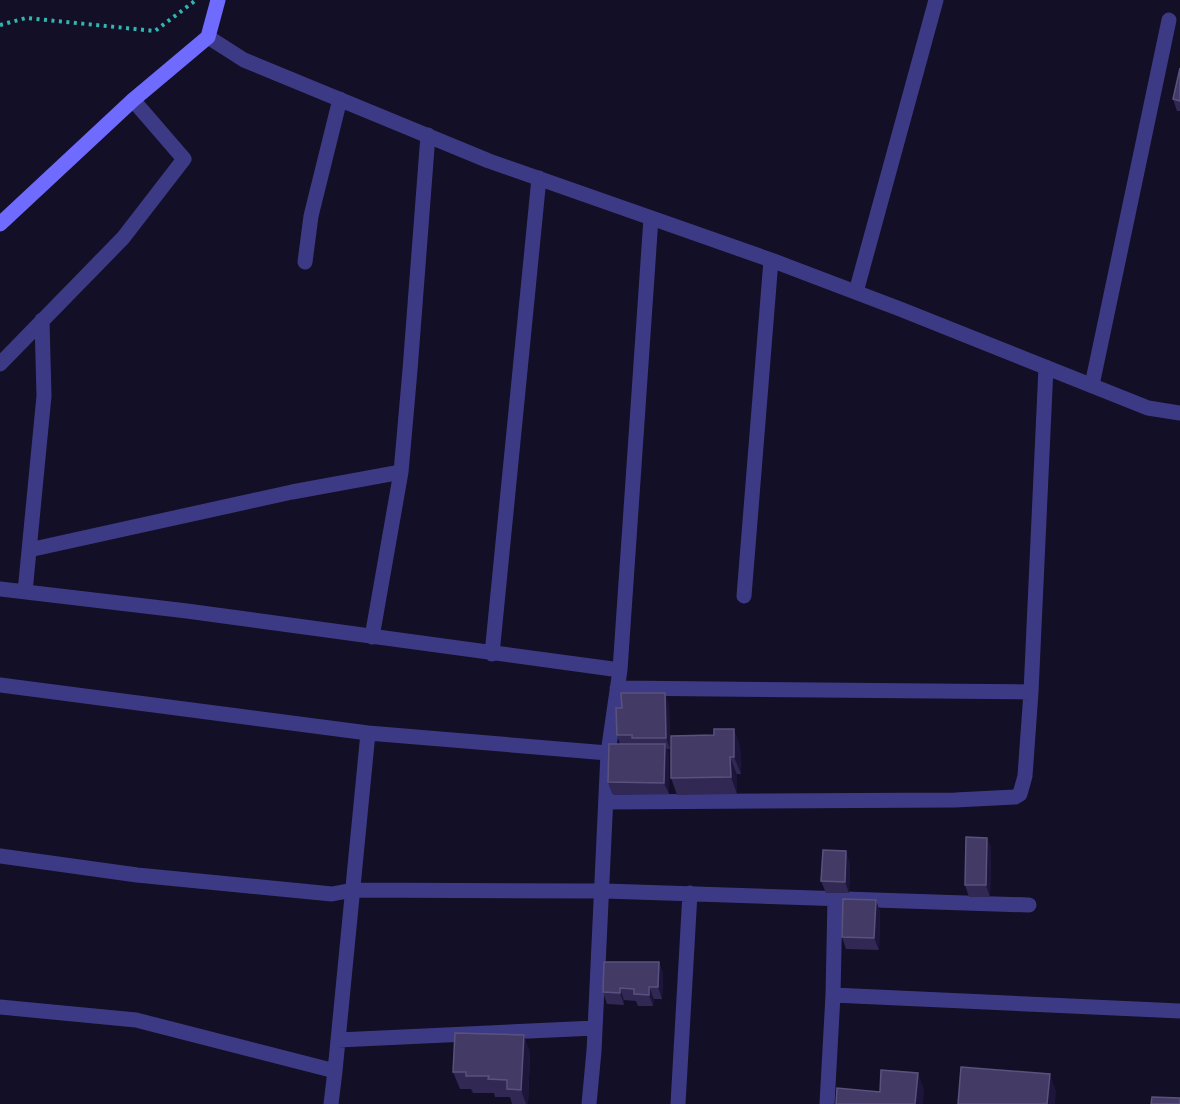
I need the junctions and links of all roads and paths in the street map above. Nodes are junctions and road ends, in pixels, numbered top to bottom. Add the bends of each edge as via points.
1 (196, 0) edge
2 (218, 0) edge
3 (936, 0) edge
4 (1169, 21) dead end
5 (0, 25) edge
6 (208, 37) junction
7 (340, 99) junction
8 (133, 100) junction
9 (428, 135) junction
10 (539, 178) junction
11 (651, 218) junction
12 (0, 224) edge
13 (771, 260) junction
14 (305, 262) dead end
15 (856, 292) junction
16 (42, 320) junction
17 (0, 364) edge
18 (1046, 367) junction
19 (1092, 385) junction
20 (1180, 412) edge
21 (401, 472) junction
22 (29, 550) junction
23 (0, 589) edge
24 (25, 592) junction
25 (744, 596) dead end
26 (372, 637) junction
27 (492, 654) junction
28 (620, 670) junction
29 (0, 685) edge
30 (617, 688) junction
31 (1030, 692) junction
32 (368, 733) junction
33 (608, 753) junction
34 (606, 802) junction
35 (0, 856) edge
36 (601, 889) junction
37 (353, 890) junction
38 (690, 893) junction
39 (835, 899) junction
40 (1029, 905) dead end
41 (833, 995) junction
42 (0, 1006) edge
43 (1180, 1011) edge
44 (595, 1028) junction
45 (338, 1040) junction
46 (335, 1071) junction
47 (331, 1104) edge
48 (589, 1104) edge
49 (678, 1104) edge
50 (827, 1104) edge

1 - 5 path via 154,31 26,18
2 - 6 street
3 - 15 street
4 - 19 street
6 - 7 street via 244,60
6 - 8 street
7 - 9 street
7 - 14 street via 311,216
8 - 12 street
8 - 16 street via 184,159 123,238
9 - 10 street
9 - 21 street
10 - 11 street
10 - 27 street
11 - 13 street
11 - 28 street
13 - 15 street
13 - 25 street
15 - 18 street
16 - 17 street
16 - 22 street via 44,396
18 - 19 street
18 - 31 street
19 - 20 street via 1148,408
21 - 22 street
21 - 26 street
22 - 24 street
23 - 24 street
24 - 26 street
26 - 27 street
27 - 28 street
28 - 30 street
29 - 32 street
30 - 31 street
30 - 33 street
31 - 34 street via 1024,776 1020,794 1015,797
32 - 33 street
32 - 37 street
33 - 34 street
34 - 36 street
35 - 37 street via 136,875 332,894
36 - 37 street
36 - 38 street
36 - 44 street
37 - 45 street
38 - 39 street
38 - 49 street
39 - 40 street
39 - 41 street
41 - 43 street
41 - 50 street
42 - 46 street via 136,1020
44 - 45 street
44 - 48 street
45 - 46 street
46 - 47 street

